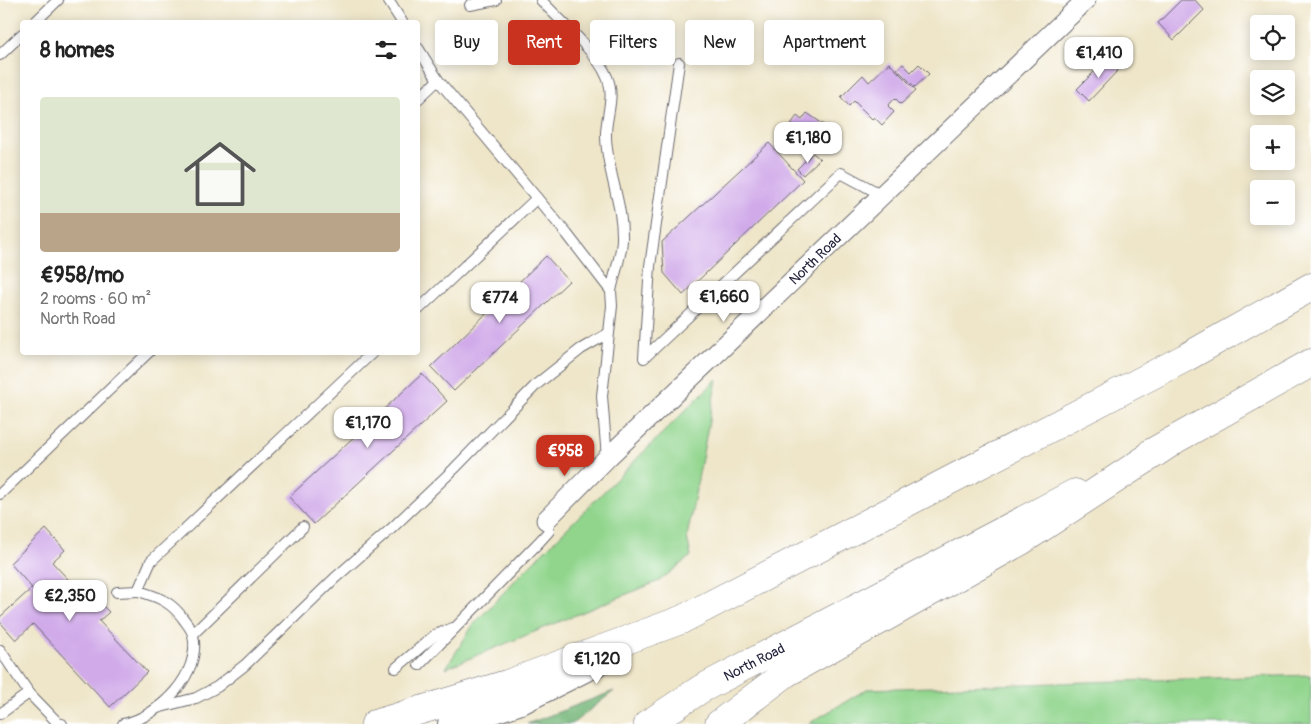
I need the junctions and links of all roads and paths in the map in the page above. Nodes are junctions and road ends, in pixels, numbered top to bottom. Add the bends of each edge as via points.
1 (58, 0) edge
2 (388, 0) edge
3 (496, 0) edge
4 (540, 0) edge
5 (1082, 1) edge
6 (470, 5) dead end
7 (37, 20) edge
8 (401, 20) edge
9 (20, 36) edge
10 (420, 51) edge
11 (0, 55) edge
12 (679, 63) dead end
13 (438, 80) junction
14 (420, 97) edge
15 (882, 195) junction
16 (537, 198) junction
17 (1311, 287) edge
18 (611, 291) junction
19 (420, 308) edge
20 (609, 333) junction
21 (147, 355) edge
22 (370, 355) edge
23 (1311, 363) edge
24 (1172, 442) junction
25 (608, 458) junction
26 (0, 494) edge
27 (546, 520) joint
28 (303, 527) dead end
29 (138, 591) junction
30 (117, 592) dead end
31 (681, 620) junction
32 (457, 626) junction
33 (193, 634) junction
34 (0, 650) edge
35 (419, 664) dead end
36 (396, 668) dead end
37 (29, 693) junction
38 (157, 708) junction
39 (0, 714) edge
40 (62, 724) edge
41 (123, 724) edge
42 (375, 724) edge
43 (451, 724) edge
44 (648, 724) edge
45 (719, 724) edge

1 - 7 lane
2 - 8 lane
3 - 6 lane
4 - 18 lane via 599,61 608,79 612,101 606,138 619,203 622,240
5 - 15 street, North Road
9 - 11 lane
10 - 13 lane
12 - 15 lane via 650,266 644,358 841,173
13 - 14 lane
13 - 16 lane
15 - 25 street, North Road
16 - 18 lane
16 - 19 lane
17 - 31 highway via 1185,358
18 - 20 lane
20 - 25 lane via 602,396
20 - 38 lane via 581,349 537,384 454,469 334,578 245,665 218,687 196,698
21 - 26 lane
22 - 29 lane via 150,561
23 - 24 highway
24 - 44 highway, North Road via 701,690
24 - 45 highway via 1021,541 786,673
25 - 27 street, North Road
27 - 32 lane via 548,531 540,541
28 - 33 lane
29 - 30 lane
29 - 33 lane via 158,597 177,610
31 - 42 highway via 507,684
31 - 43 main road via 521,701
32 - 35 lane
32 - 36 lane via 435,635
33 - 38 lane via 193,657 187,677
34 - 37 lane
37 - 39 lane
37 - 40 lane
38 - 41 lane

